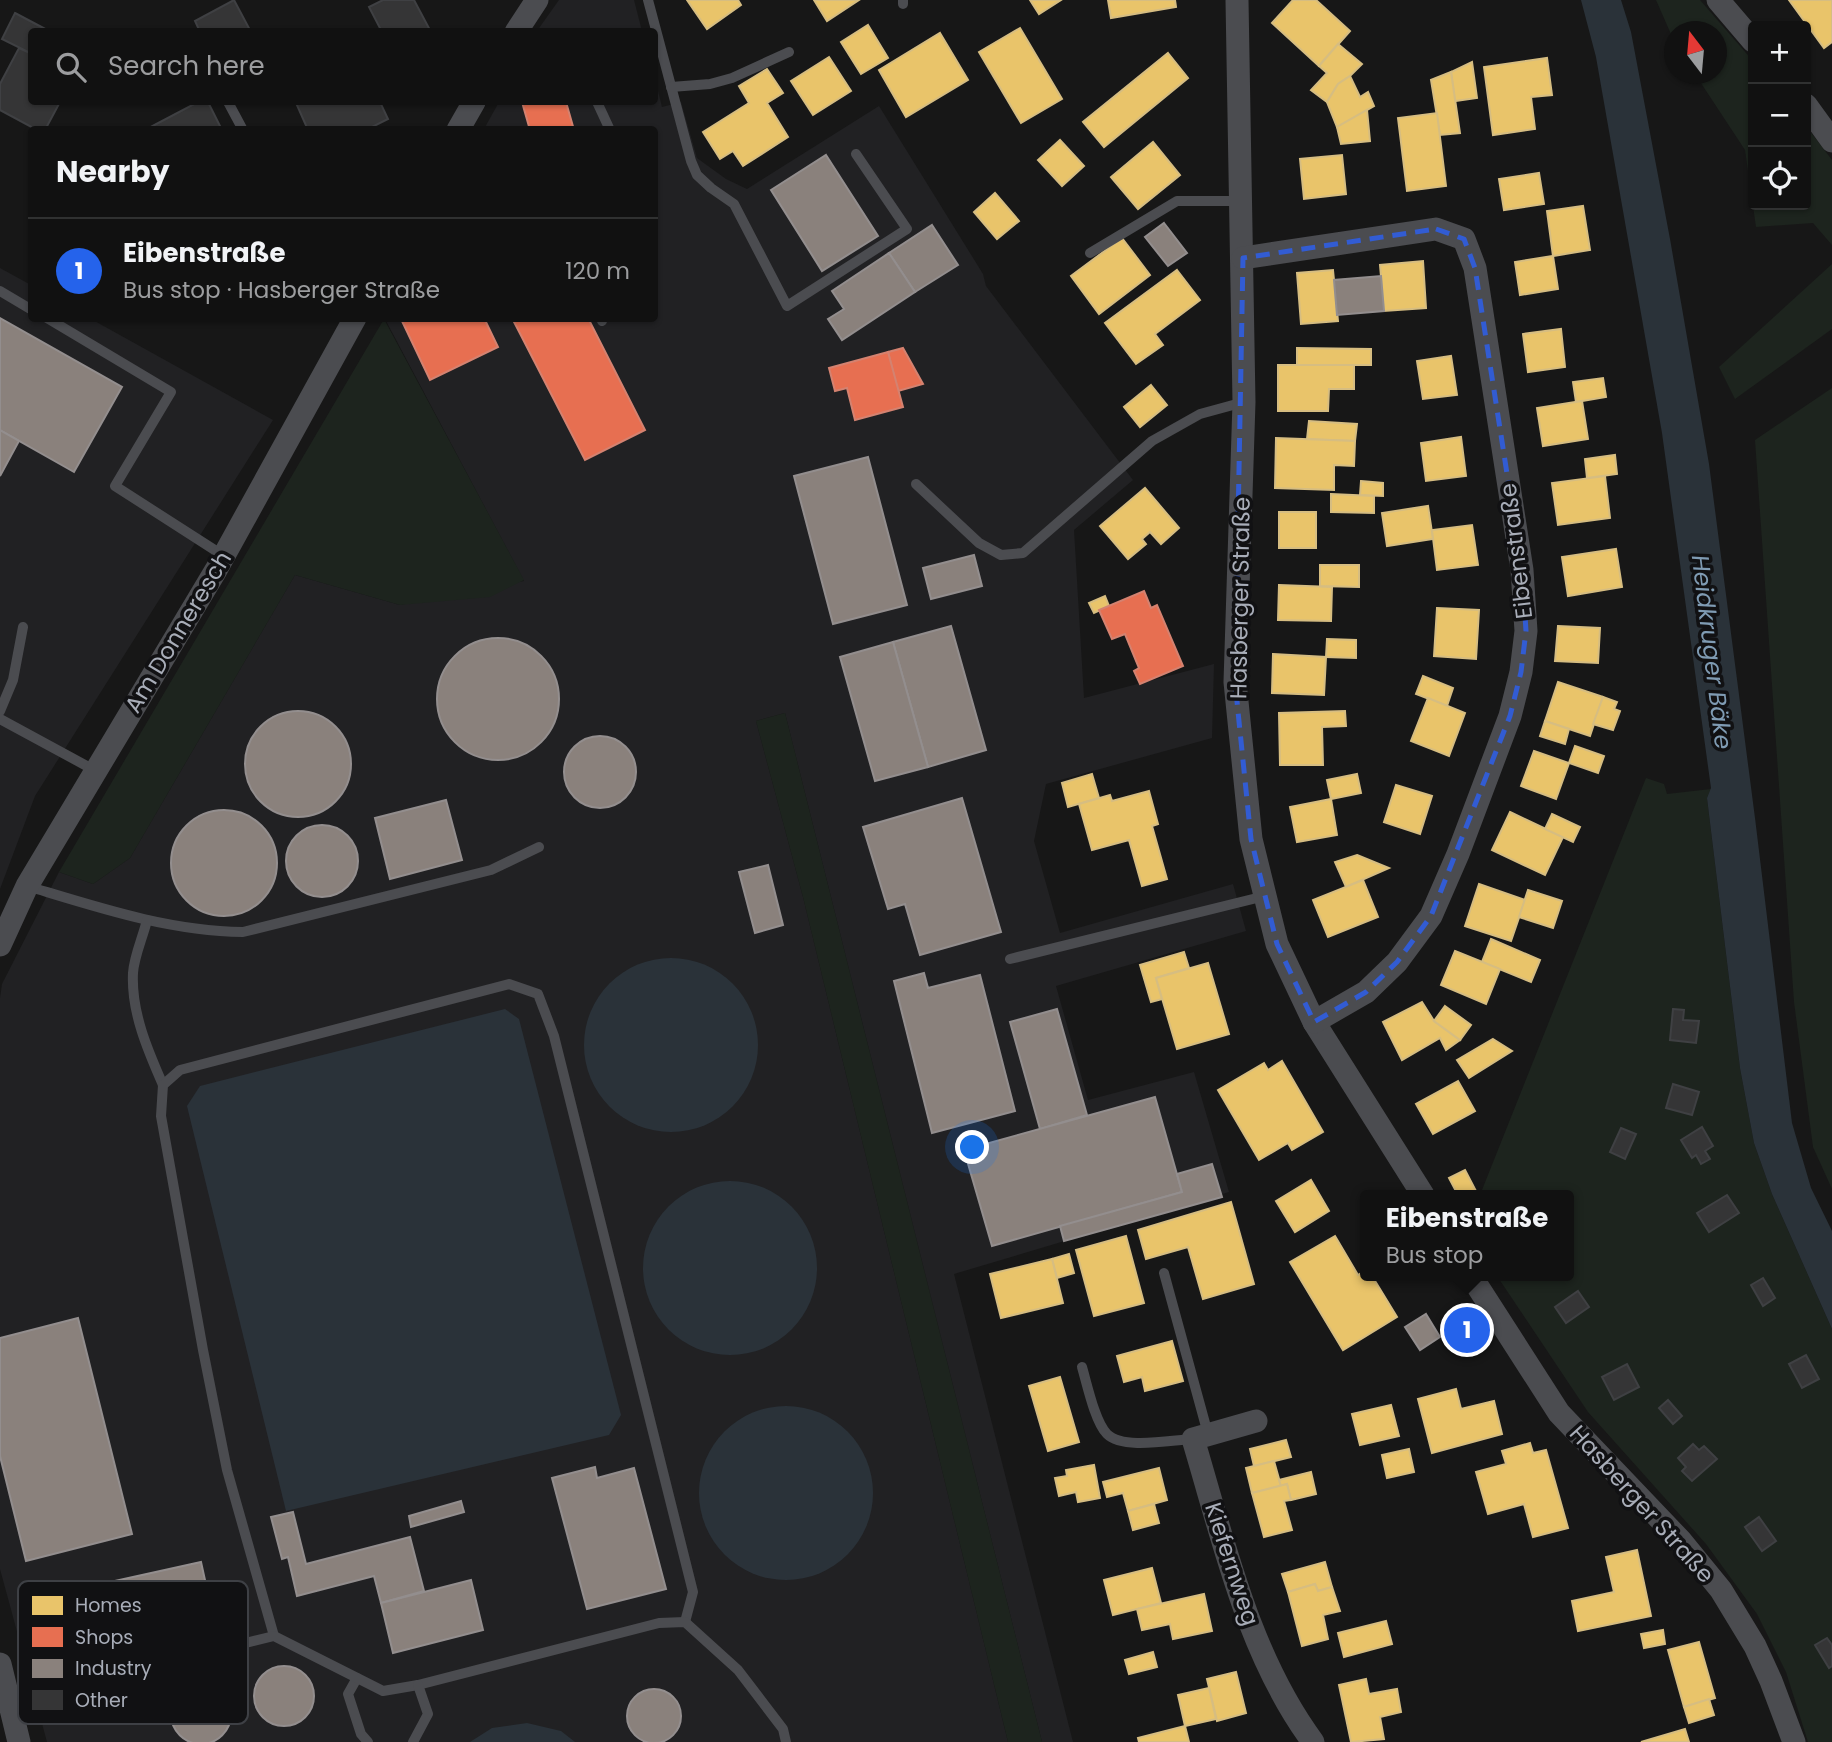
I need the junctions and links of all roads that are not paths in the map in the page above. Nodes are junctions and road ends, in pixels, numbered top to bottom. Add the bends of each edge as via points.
1 (537, 0) edge
2 (648, 0) edge
3 (1237, 0) edge
4 (1717, 0) edge
5 (519, 28) edge
6 (655, 28) edge
7 (1748, 35) edge
8 (658, 38) edge
9 (789, 52) dead end
10 (671, 87) junction
11 (230, 105) edge
12 (472, 105) edge
13 (598, 105) edge
14 (1811, 112) edge
15 (241, 126) edge
16 (460, 126) edge
17 (608, 126) edge
18 (1832, 141) edge
19 (856, 154) dead end
20 (1242, 201) junction
21 (1090, 253) dead end
22 (1243, 258) junction
23 (0, 291) edge
24 (28, 308) edge
25 (54, 322) edge
26 (353, 322) edge
27 (1244, 402) junction
28 (916, 484) dead end
29 (224, 556) junction
30 (23, 627) dead end
31 (0, 711) edge
32 (0, 719) edge
33 (96, 771) junction
34 (539, 847) dead end
35 (27, 887) junction
36 (1265, 896) junction
37 (147, 920) junction
38 (0, 945) edge
39 (1010, 959) dead end
40 (1314, 1022) junction
41 (163, 1084) junction
42 (1420, 1190) edge
43 (1164, 1273) dead end
44 (1474, 1281) edge
45 (1082, 1367) dead end
46 (1255, 1421) dead end
47 (1200, 1436) junction
48 (685, 1622) junction
49 (274, 1636) junction
50 (248, 1642) edge
51 (0, 1664) edge
52 (358, 1678) junction
53 (418, 1685) junction
54 (18, 1699) edge
55 (9, 1701) junction
56 (19, 1742) edge
57 (368, 1742) edge
58 (413, 1742) edge
59 (786, 1742) edge
60 (1313, 1742) edge
61 (1794, 1742) edge

1 - 5 street
2 - 6 lane
3 - 20 street, Hasberger Straße
4 - 7 street
8 - 10 lane
9 - 10 lane via 732,78
10 - 19 lane via 697,175 734,204 787,306 907,229
11 - 15 lane
12 - 16 street
13 - 17 lane
14 - 18 street
20 - 21 lane via 1177,201
20 - 22 street, Hasberger Straße
22 - 27 street, Hasberger Straße
22 - 40 street, Eibenstraße via 1436,229 1464,239 1475,268 1522,570 1526,631 1510,716 1431,916 1397,962 1366,992
23 - 24 lane
25 - 29 lane via 171,392 115,486
26 - 29 street, Am Donneresch
27 - 28 lane via 1200,414 1152,441 1023,553 1001,555 979,543
27 - 36 street, Hasberger Straße via 1235,682 1251,839
29 - 33 street, Am Donneresch
30 - 31 lane via 13,680
32 - 33 lane
33 - 35 street, Am Donneresch
34 - 37 lane via 491,870 243,932
35 - 37 lane
35 - 38 street, Am Donneresch
36 - 39 lane
36 - 40 street, Hasberger Straße via 1277,944
37 - 41 lane via 133,973 138,1016
40 - 42 street, Hasberger Straße
41 - 48 lane via 180,1070 509,984 538,994 554,1036 693,1592
41 - 49 lane via 161,1116 205,1364 227,1470
43 - 47 lane
44 - 61 street, Hasberger Straße via 1559,1413 1681,1541 1721,1590 1755,1646
45 - 47 lane via 1098,1419 1114,1439 1131,1443
46 - 47 street
47 - 60 street, Kiefernweg via 1250,1625 1270,1671
48 - 53 lane via 659,1623
48 - 59 lane via 738,1670 783,1729
49 - 50 lane
49 - 52 lane
51 - 55 street
52 - 53 lane via 383,1691
52 - 57 lane via 348,1694
53 - 58 lane via 428,1714
54 - 55 lane
55 - 56 street

